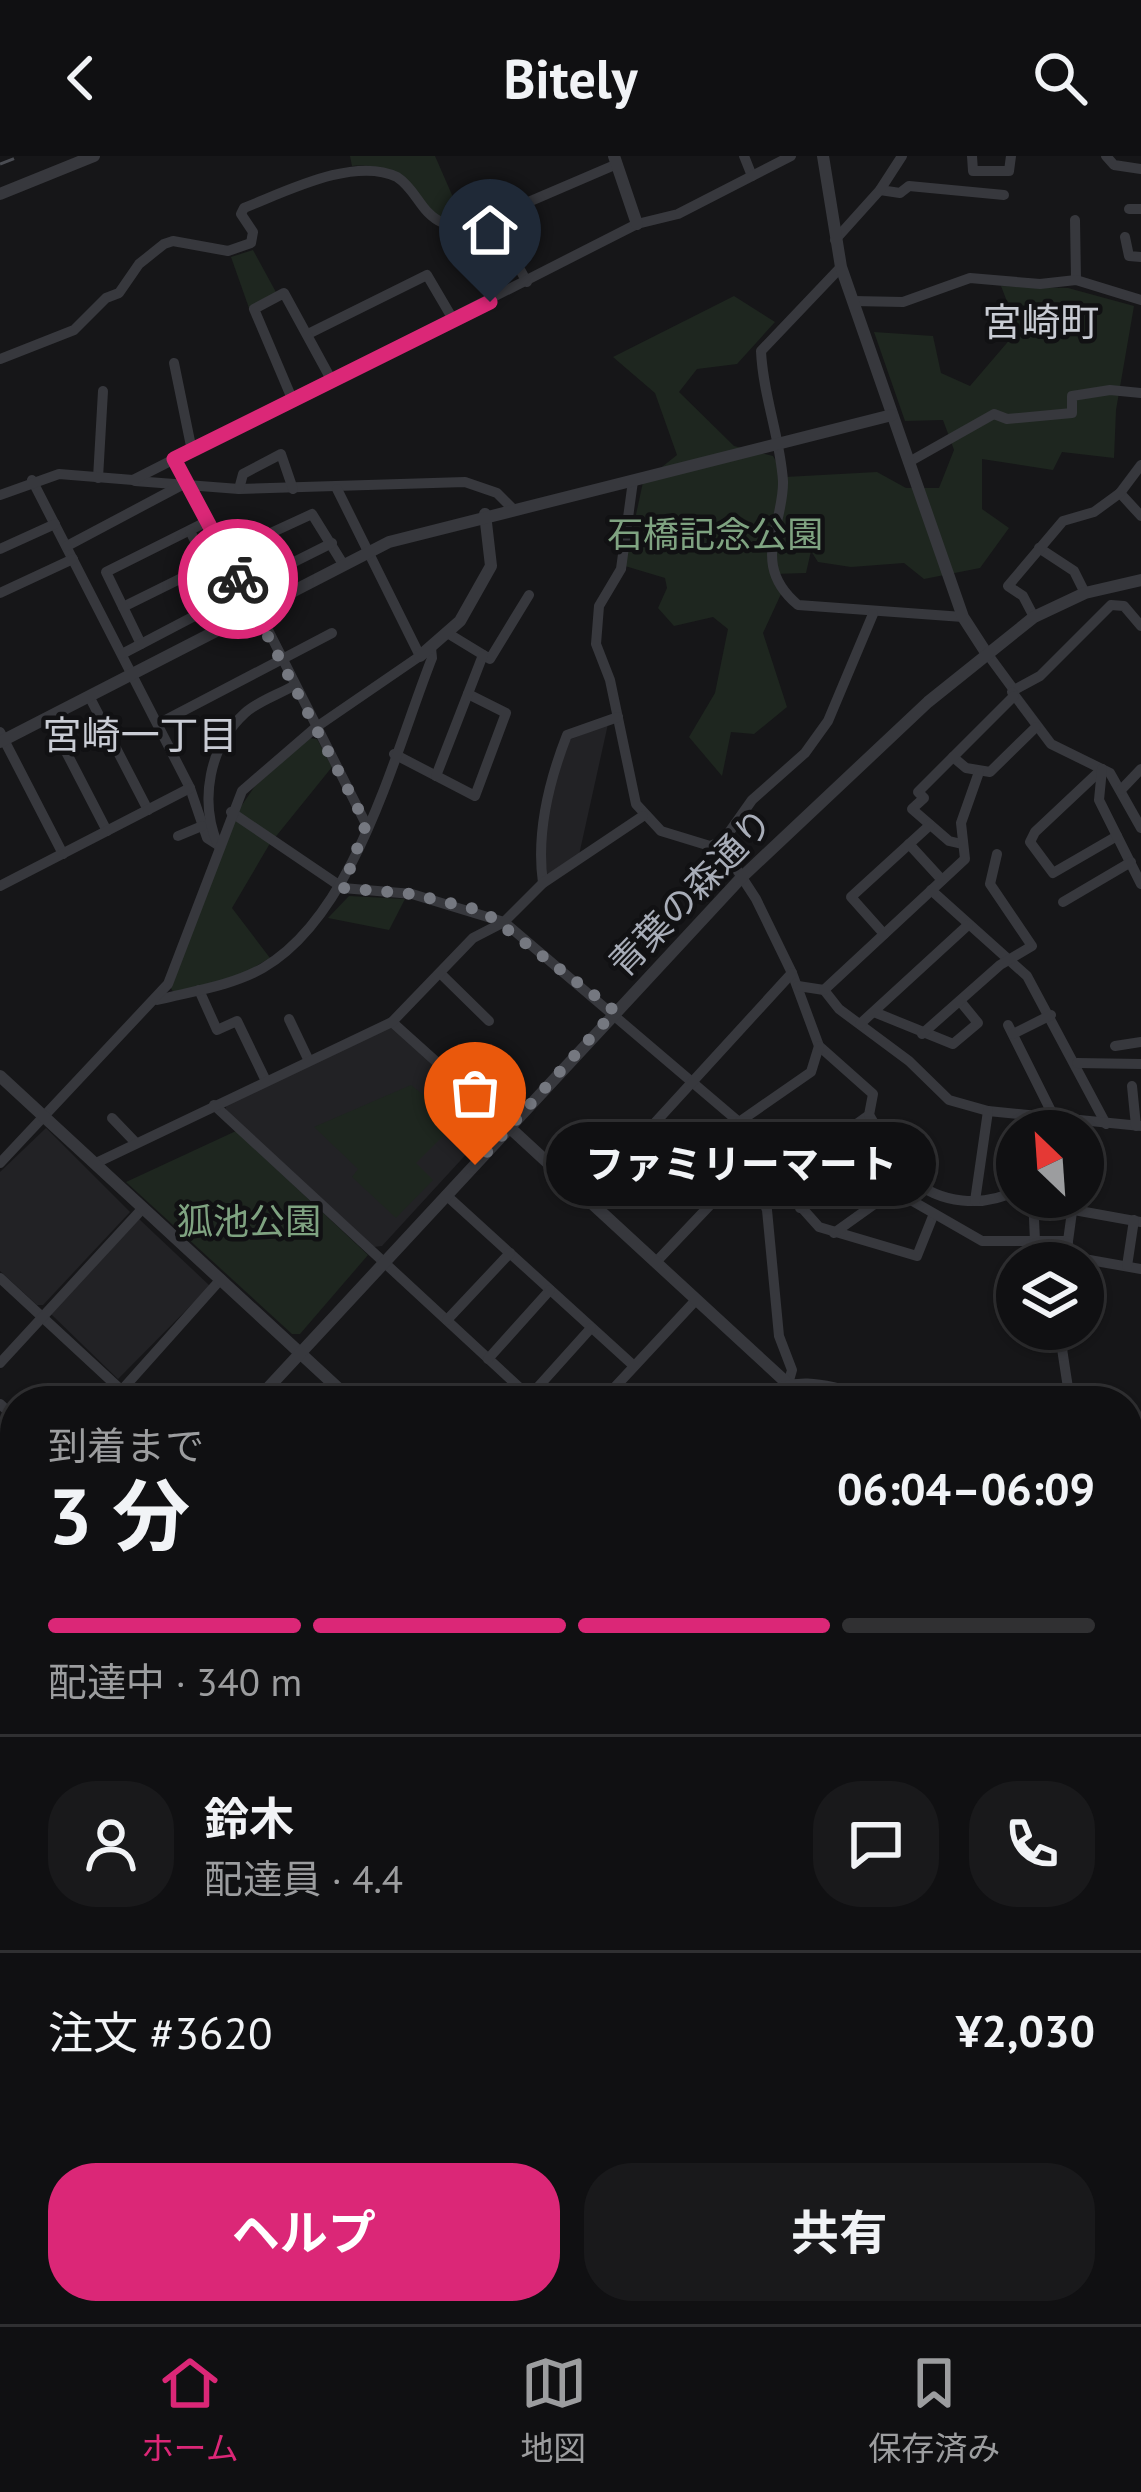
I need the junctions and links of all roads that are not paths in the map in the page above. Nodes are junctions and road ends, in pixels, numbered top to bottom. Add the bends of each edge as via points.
1 (94, 156) edge
2 (744, 156) edge
3 (791, 156) edge
4 (823, 156) edge
5 (902, 156) edge
6 (972, 156) edge
7 (1012, 156) edge
8 (1106, 156) edge
9 (615, 160) edge
10 (1141, 169) edge
11 (752, 176) junction
12 (880, 190) junction
13 (0, 194) edge
14 (1004, 195) dead end
15 (491, 218) junction
16 (1075, 220) dead end
17 (637, 224) junction
18 (1126, 237) dead end
19 (835, 239) junction
20 (1141, 257) edge
21 (841, 267) junction
22 (1076, 280) junction
23 (526, 282) junction
24 (1141, 300) edge
25 (853, 301) junction
26 (454, 321) junction
27 (308, 334) junction
28 (0, 358) edge
29 (174, 363) dead end
30 (332, 381) junction
31 (104, 391) dead end
32 (1141, 393) edge
33 (293, 400) junction
34 (892, 415) junction
35 (777, 447) junction
36 (192, 451) junction
37 (174, 459) junction
38 (909, 462) junction
39 (1141, 465) edge
40 (98, 478) junction
41 (32, 480) junction
42 (133, 480) junction
43 (633, 481) junction
44 (185, 485) junction
45 (239, 489) junction
46 (293, 489) junction
47 (337, 489) junction
48 (1120, 494) junction
49 (0, 495) edge
50 (512, 508) junction
51 (485, 514) junction
52 (1141, 516) edge
53 (208, 521) junction
54 (55, 524) junction
55 (190, 531) junction
56 (332, 543) junction
57 (1039, 548) junction
58 (0, 549) edge
59 (70, 552) junction
60 (368, 552) junction
61 (225, 554) junction
62 (343, 564) junction
63 (208, 566) junction
64 (1141, 580) edge
65 (1118, 584) junction
66 (242, 588) junction
67 (0, 593) edge
68 (1084, 593) junction
69 (530, 595) dead end
70 (1124, 606) junction
71 (124, 607) junction
72 (256, 611) junction
73 (873, 614) junction
74 (963, 617) junction
75 (1034, 617) junction
76 (1141, 626) edge
77 (332, 633) dead end
78 (448, 634) junction
79 (141, 644) junction
80 (985, 651) junction
81 (426, 652) junction
82 (122, 654) junction
83 (483, 655) junction
84 (282, 660) junction
85 (132, 675) junction
86 (295, 685) junction
87 (1012, 693) junction
88 (468, 694) junction
89 (89, 696) junction
90 (618, 716) junction
91 (48, 717) junction
92 (158, 724) junction
93 (315, 728) junction
94 (1036, 728) junction
95 (1, 738) edge
96 (394, 754) junction
97 (953, 757) junction
98 (1102, 769) junction
99 (1141, 769) edge
100 (979, 772) junction
101 (436, 776) junction
102 (190, 788) junction
103 (1121, 790) junction
104 (148, 810) junction
105 (231, 812) junction
106 (643, 816) junction
107 (366, 824) junction
108 (930, 825) junction
109 (202, 826) junction
110 (1141, 828) edge
111 (107, 831) junction
112 (178, 836) dead end
113 (1118, 836) junction
114 (719, 842) junction
115 (910, 844) junction
116 (962, 844) junction
117 (218, 845) junction
118 (63, 854) junction
119 (997, 854) dead end
120 (1131, 862) junction
121 (741, 878) junction
122 (942, 880) junction
123 (543, 883) junction
124 (1141, 884) edge
125 (0, 886) edge
126 (343, 888) junction
127 (931, 890) junction
128 (1063, 902) dead end
129 (504, 922) junction
130 (968, 925) junction
131 (884, 934) junction
132 (1010, 959) junction
133 (440, 973) junction
134 (792, 973) junction
135 (798, 986) junction
136 (199, 990) junction
137 (824, 990) junction
138 (154, 1000) junction
139 (959, 1001) junction
140 (615, 1011) junction
141 (874, 1012) junction
142 (1052, 1015) junction
143 (290, 1019) dead end
144 (392, 1022) junction
145 (489, 1022) dead end
146 (860, 1024) junction
147 (922, 1034) junction
148 (1141, 1042) edge
149 (819, 1046) junction
150 (1115, 1046) dead end
151 (308, 1061) junction
152 (1077, 1063) junction
153 (1141, 1064) edge
154 (0, 1076) edge
155 (266, 1081) junction
156 (691, 1082) junction
157 (1132, 1086) dead end
158 (214, 1106) junction
159 (1050, 1110) edge
160 (988, 1111) junction
161 (996, 1112) edge
162 (869, 1114) junction
163 (44, 1116) junction
164 (112, 1118) dead end
165 (739, 1121) junction
166 (1106, 1124) joint
167 (1138, 1126) edge
168 (510, 1128) junction
169 (742, 1141) junction
170 (134, 1142) junction
171 (888, 1144) junction
172 (0, 1163) edge
173 (96, 1163) junction
174 (748, 1165) junction
175 (911, 1178) junction
176 (777, 1181) junction
177 (895, 1191) junction
178 (446, 1195) junction
179 (996, 1196) edge
180 (587, 1197) junction
181 (975, 1201) junction
182 (143, 1208) junction
183 (800, 1208) junction
184 (1104, 1212) edge
185 (934, 1216) junction
186 (1034, 1218) edge
187 (1072, 1218) edge
188 (1138, 1221) edge
189 (834, 1233) junction
190 (1035, 1241) junction
191 (1069, 1241) joint
192 (510, 1253) junction
193 (383, 1262) junction
194 (656, 1262) junction
195 (1104, 1264) edge
196 (1127, 1266) junction
197 (1141, 1269) edge
198 (0, 1278) edge
199 (221, 1280) junction
200 (550, 1290) junction
201 (695, 1301) junction
202 (42, 1316) junction
203 (447, 1320) junction
204 (591, 1328) junction
205 (1062, 1350) edge
206 (300, 1352) junction
207 (488, 1359) junction
208 (0, 1363) edge
209 (634, 1366) junction
210 (788, 1384) junction
211 (118, 1386) edge
212 (126, 1386) edge
213 (269, 1386) edge
214 (336, 1386) edge
215 (518, 1386) edge
216 (543, 1386) edge
217 (616, 1386) edge
218 (785, 1386) edge
219 (818, 1386) edge
220 (1068, 1386) edge

1 - 13 street
2 - 11 street
3 - 11 street
4 - 19 street
5 - 12 street
6 - 7 street via 973,171 1009,171
8 - 10 street
9 - 15 street
9 - 17 street
11 - 17 street via 678,214
12 - 14 street
12 - 19 street
15 - 23 street
15 - 28 street via 479,207 443,223 384,170 336,171 244,208 253,232 240,250 164,244 74,330
16 - 22 street
17 - 23 street
18 - 20 street via 1129,256
19 - 21 street
21 - 25 street
21 - 35 street via 761,351
22 - 24 street
22 - 25 street via 970,278 903,302
23 - 26 street
25 - 34 street
26 - 27 street via 427,275
26 - 30 street
27 - 30 street
27 - 33 street via 284,293 254,309
29 - 36 street
30 - 33 street
31 - 40 street
32 - 38 street via 1072,396 1072,413 994,414
33 - 36 street
34 - 35 street
34 - 38 street
35 - 43 street
35 - 73 street via 783,483 772,564 785,595 798,605
36 - 37 street
37 - 42 street
37 - 44 street
38 - 74 street
39 - 48 street
40 - 41 street
40 - 42 street
41 - 49 street
41 - 54 street
42 - 44 street
43 - 50 street
43 - 90 street via 621,569 599,606 596,644
44 - 45 street
44 - 53 street
44 - 59 street
45 - 46 street
45 - 46 street via 243,474 281,454
46 - 47 street
47 - 50 street via 465,482
47 - 60 street
48 - 52 street
48 - 57 street via 1063,520
50 - 51 street
51 - 60 street
51 - 78 street via 491,566
53 - 55 street
53 - 61 street
54 - 58 street
54 - 59 street
55 - 63 street
55 - 71 street via 106,572
56 - 61 street via 319,518 303,514
56 - 62 street
56 - 66 street
57 - 68 street via 1074,571
57 - 75 street via 1008,586
59 - 67 street
59 - 82 street
60 - 62 street
60 - 81 street
61 - 66 street
62 - 72 street
63 - 71 street
63 - 79 street via 225,600
64 - 65 street, 青葉の森通り
65 - 68 street, 青葉の森通り
65 - 70 street
66 - 72 street
68 - 75 street, 青葉の森通り
69 - 83 street via 490,659
70 - 76 street
70 - 87 street via 1108,608
71 - 79 street
72 - 84 street
72 - 85 street
73 - 74 street
73 - 114 street via 828,721
74 - 80 street
75 - 80 street, 青葉の森通り
77 - 84 street
78 - 81 street
78 - 83 street
79 - 82 street
80 - 87 street
80 - 121 street, 青葉の森通り
81 - 93 street
81 - 96 street via 432,658
82 - 85 street
83 - 88 street
84 - 86 street
84 - 92 street
85 - 89 street
85 - 92 street
86 - 93 street
86 - 117 street via 244,713 213,760
87 - 94 street
87 - 97 street
88 - 101 street
88 - 101 street via 506,713 475,796
89 - 91 street
89 - 104 street
90 - 106 street
90 - 123 street via 567,735 550,785
91 - 95 street
91 - 111 street
92 - 102 street
93 - 105 street via 255,776
93 - 107 street
94 - 98 street
94 - 100 street via 989,772
95 - 118 street
96 - 101 street
96 - 107 street
97 - 100 street
97 - 108 street via 912,809
98 - 103 street
98 - 113 street via 1099,800
98 - 113 street via 1030,842 1053,873
99 - 103 street
100 - 116 street
102 - 104 street
102 - 109 street
103 - 110 street
104 - 111 street
105 - 117 street
105 - 126 street
106 - 114 street via 684,841
106 - 123 street
107 - 126 street
108 - 115 street
108 - 116 street
109 - 112 street
109 - 117 street
111 - 118 street
113 - 120 street
114 - 121 street
115 - 122 street
115 - 131 street via 851,896
116 - 122 street via 964,859
117 - 138 street via 183,948
118 - 125 street
119 - 132 street via 990,884 1032,946
120 - 124 street
120 - 128 street
121 - 134 street
121 - 140 street, 青葉の森通り
122 - 127 street
123 - 129 street
126 - 129 street via 412,894
126 - 136 street via 267,966
127 - 130 street
127 - 131 street
129 - 133 street via 473,938
129 - 140 street
130 - 132 street
130 - 141 street
131 - 137 street
132 - 139 street
132 - 142 street
133 - 144 street
133 - 145 street
134 - 135 street
134 - 156 street
135 - 137 street
135 - 149 street
136 - 138 street
136 - 155 street via 218,1030 237,1021
137 - 146 street
138 - 163 street
139 - 147 street
139 - 147 street via 977,1028 953,1044
140 - 156 street
140 - 168 street, 青葉の森通り
141 - 146 street
141 - 147 street
142 - 152 street
142 - 159 street via 1010,1029
143 - 151 street
144 - 151 street
144 - 168 street
146 - 160 street via 949,1100
148 - 150 street
149 - 162 street via 873,1094
149 - 165 street via 811,1072
151 - 155 street
152 - 153 street
152 - 166 street
154 - 163 street
155 - 158 street
156 - 165 street
156 - 180 street
157 - 167 street
158 - 170 street
158 - 193 street
160 - 161 street
160 - 181 street
162 - 171 street
162 - 176 street
163 - 172 street
163 - 173 street
164 - 170 street
165 - 169 street
166 - 167 street
168 - 178 street, 青葉の森通り
168 - 180 street
169 - 174 street
169 - 176 street
170 - 173 street
171 - 175 street
171 - 183 street
173 - 182 street
174 - 194 street
174 - 210 street via 767,1210 779,1336 793,1370
175 - 177 street
175 - 181 street via 958,1202
176 - 183 street
177 - 185 street
177 - 189 street
178 - 192 street
178 - 193 street, 青葉の森通り
179 - 181 street
180 - 194 street
182 - 199 street
182 - 202 street
183 - 189 street
184 - 188 street
185 - 189 street via 917,1256
185 - 190 street via 982,1240
186 - 190 street
187 - 191 street
188 - 196 street
190 - 191 street
192 - 200 street
192 - 203 street
193 - 203 street
193 - 206 street, 青葉の森通り
194 - 201 street
195 - 196 street
196 - 197 street
198 - 202 street
199 - 206 street
199 - 212 street
200 - 204 street
200 - 207 street
201 - 209 street
201 - 210 street
202 - 208 street
202 - 211 street
203 - 207 street
204 - 209 street
204 - 216 street
205 - 220 street
206 - 213 street, 青葉の森通り
206 - 214 street
207 - 215 street
209 - 217 street
210 - 218 street
210 - 219 street

